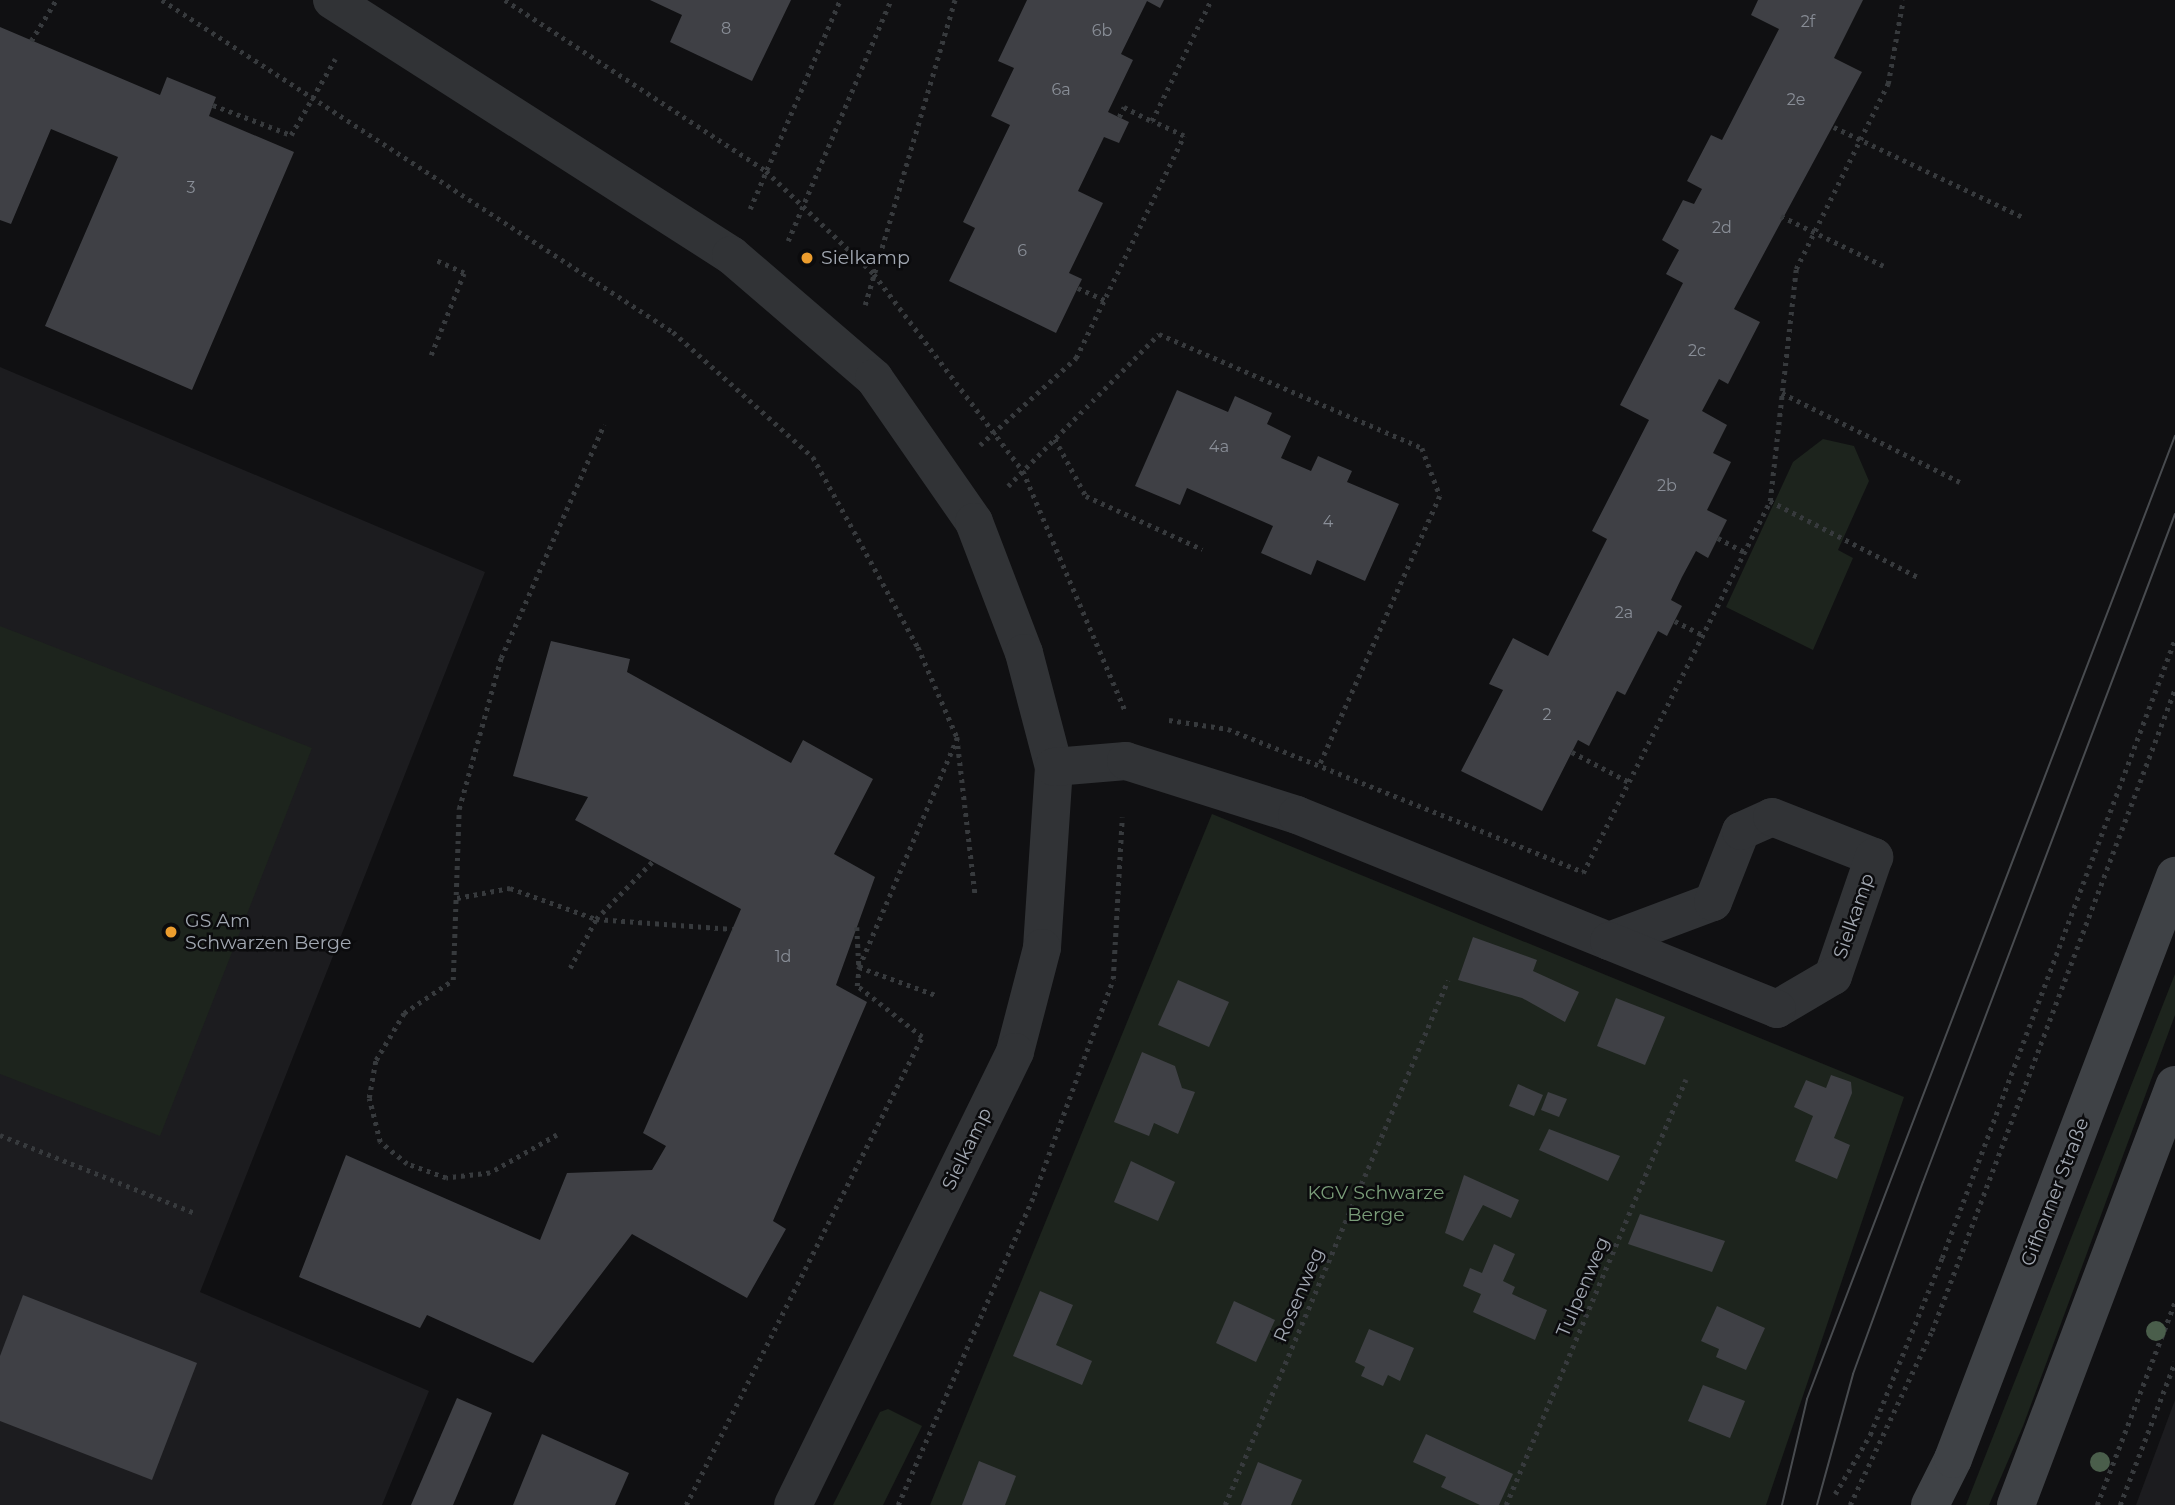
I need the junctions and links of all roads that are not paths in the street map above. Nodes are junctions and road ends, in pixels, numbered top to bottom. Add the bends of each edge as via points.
1 (346, 9) edge
2 (1054, 767) junction
3 (2175, 876) edge
4 (1609, 941) junction
5 (2175, 1085) edge
6 (793, 1505) edge
7 (1930, 1505) edge
8 (2016, 1505) edge

1 - 2 street, Sielkamp via 730,255 770,284 874,378 974,522 1024,653
2 - 4 street, Sielkamp via 1126,761 1297,815
2 - 6 street, Sielkamp via 1042,948 1015,1052
3 - 7 main road, Gifhorner Straße via 1953,1460
4 - 4 street, Sielkamp via 1713,902 1741,831 1772,817 1874,857 1833,976 1777,1009
5 - 8 main road

